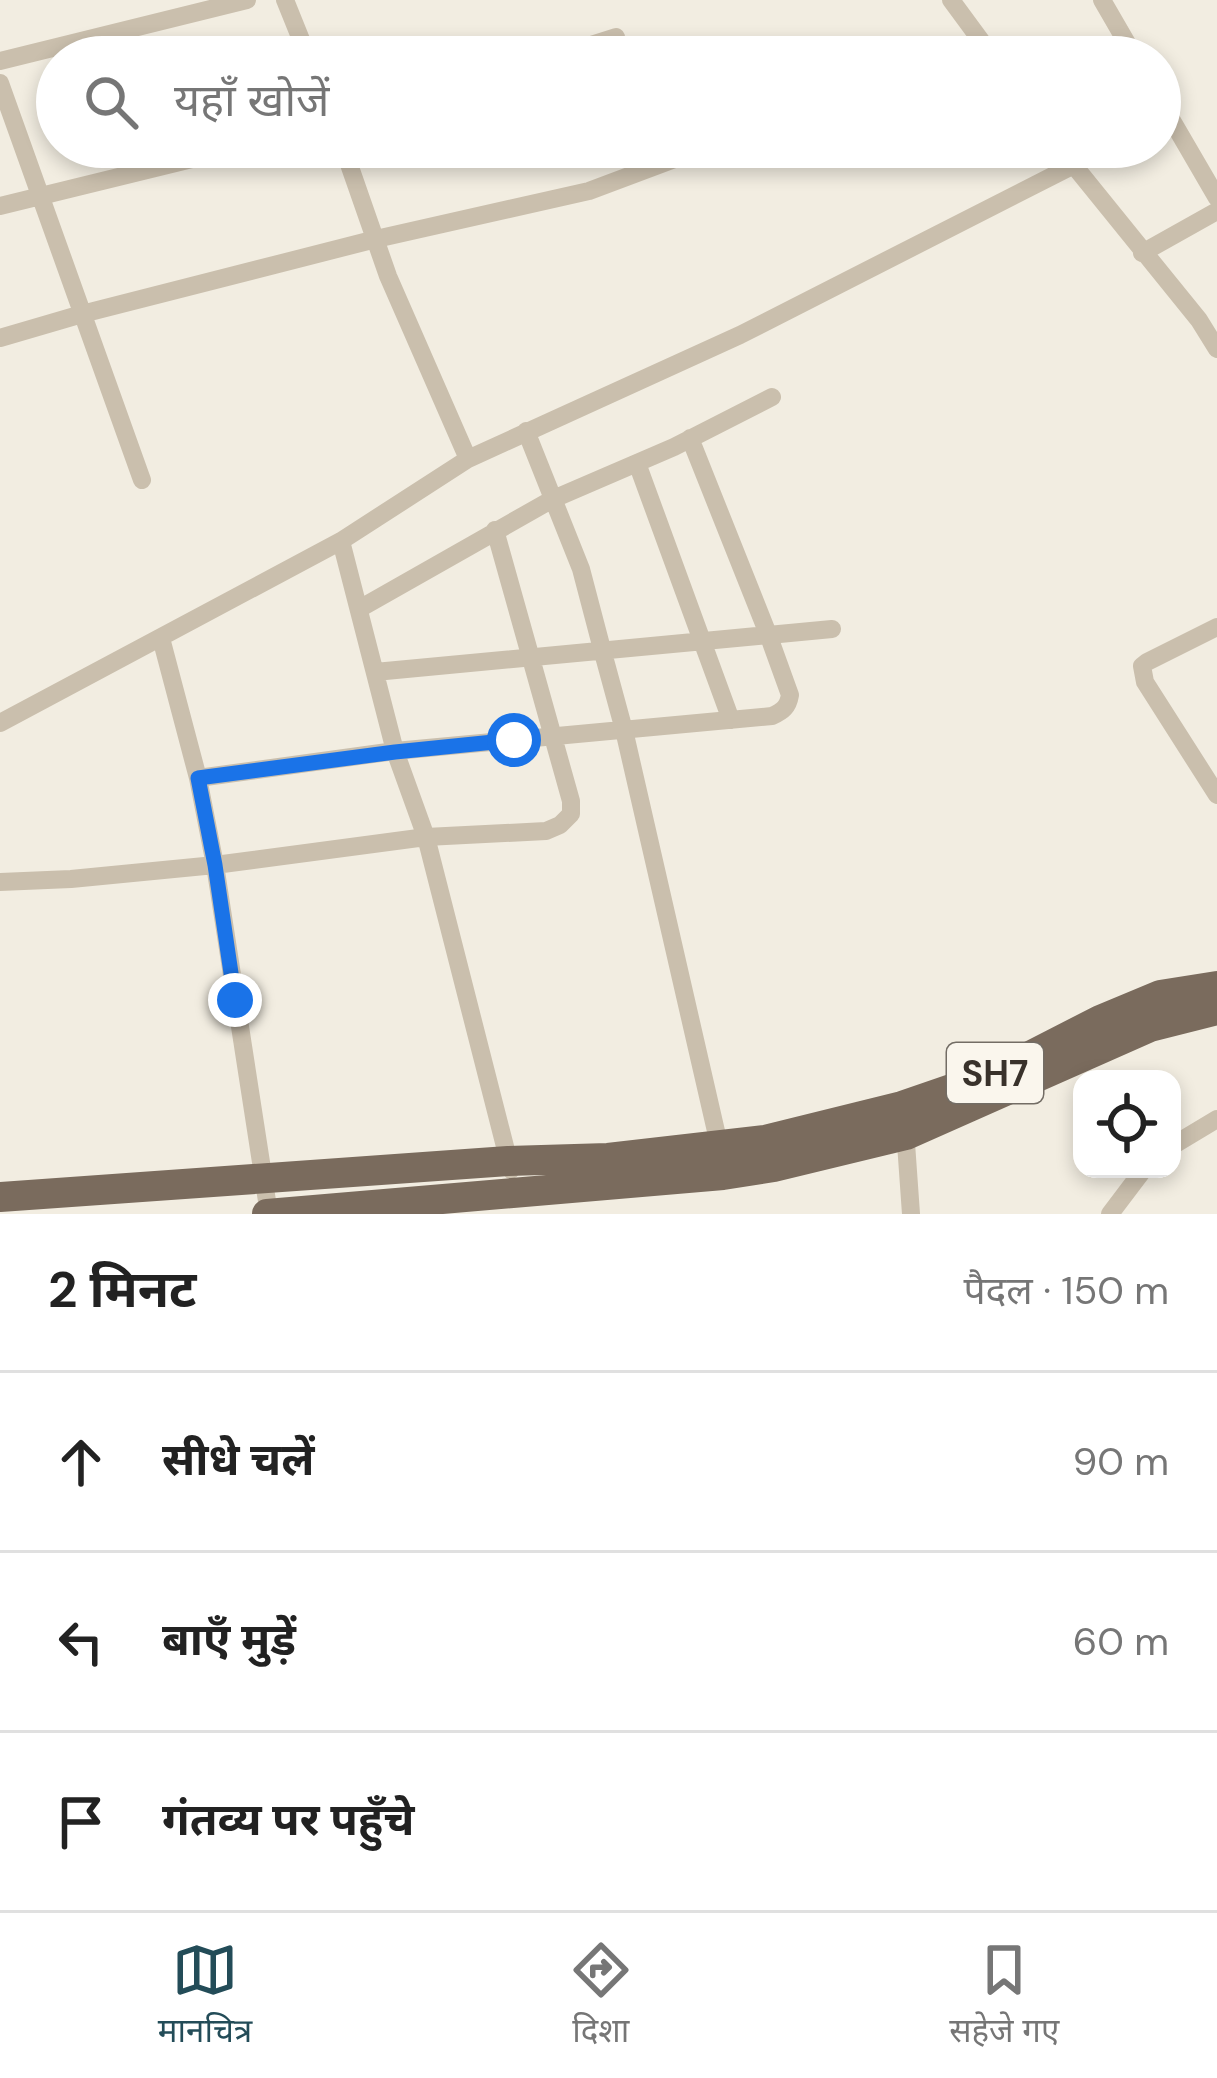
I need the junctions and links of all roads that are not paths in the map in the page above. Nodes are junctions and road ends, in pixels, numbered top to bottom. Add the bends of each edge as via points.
1 (247, 0) edge
2 (285, 0) edge
3 (951, 0) edge
4 (1102, 0) edge
5 (101, 36) edge
6 (300, 36) edge
7 (977, 36) edge
8 (1123, 36) edge
9 (36, 52) edge
10 (0, 61) edge
11 (0, 83) edge
12 (1181, 136) edge
13 (153, 168) edge
14 (351, 168) edge
15 (648, 168) edge
16 (1068, 168) edge
17 (1074, 168) edge
18 (40, 195) junction
19 (1217, 198) edge
20 (0, 206) edge
21 (1217, 211) edge
22 (376, 239) junction
23 (1142, 253) junction
24 (82, 314) junction
25 (0, 338) edge
26 (1217, 349) edge
27 (772, 397) dead end
28 (526, 431) junction
29 (690, 438) junction
30 (468, 459) junction
31 (637, 463) junction
32 (142, 480) dead end
33 (550, 500) junction
34 (495, 530) junction
35 (341, 541) junction
36 (358, 609) junction
37 (1217, 627) edge
38 (832, 629) dead end
39 (769, 634) junction
40 (161, 638) junction
41 (702, 642) junction
42 (602, 649) junction
43 (531, 658) junction
44 (375, 672) junction
45 (730, 720) junction
46 (0, 723) edge
47 (624, 730) junction
48 (553, 736) junction
49 (395, 752) junction
50 (198, 778) junction
51 (1217, 795) edge
52 (426, 837) junction
53 (215, 865) junction
54 (0, 882) edge
55 (1217, 986) edge
56 (1217, 1010) edge
57 (1217, 1119) edge
58 (904, 1121) junction
59 (1181, 1141) edge
60 (742, 1157) junction
61 (508, 1161) junction
62 (1137, 1178) edge
63 (263, 1179) junction
64 (518, 1191) junction
65 (0, 1197) edge
66 (268, 1214) edge
67 (910, 1214) edge
68 (1110, 1214) edge

1 - 5 street
2 - 6 street
3 - 7 street
4 - 8 street
9 - 10 street
11 - 18 street
12 - 19 street
13 - 18 street
14 - 22 street
15 - 22 street via 589,190
16 - 28 street via 740,335
17 - 23 street
18 - 20 street
18 - 24 street
21 - 23 street
22 - 24 street
22 - 30 street
23 - 26 street
24 - 25 street
24 - 32 street
27 - 29 street
28 - 30 street
28 - 33 street
29 - 31 street
29 - 39 street
30 - 35 street
31 - 33 street
31 - 41 street
33 - 34 street
33 - 42 street
34 - 36 street
34 - 43 street
35 - 36 street
35 - 40 street
36 - 44 street
37 - 51 street via 1141,673
38 - 39 street
39 - 41 street
39 - 45 street via 788,705 772,716
40 - 46 street
40 - 50 street
41 - 42 street
41 - 45 street
42 - 43 street
42 - 47 street
43 - 44 street
43 - 48 street
44 - 49 street
45 - 47 street
47 - 48 street
47 - 60 street
48 - 49 street
48 - 52 street via 571,801 560,825
49 - 50 street
49 - 52 street
50 - 53 street
52 - 53 street
52 - 61 street
53 - 54 street
53 - 63 street
55 - 58 main road, SH7 via 1160,994
56 - 58 main road, SH7 via 1150,1027
57 - 59 street
58 - 60 main road, SH7
58 - 67 street
60 - 61 main road, SH7
60 - 64 main road, SH7
61 - 63 main road, SH7
61 - 64 street
62 - 68 street
63 - 65 main road, SH7
63 - 66 street
64 - 66 main road, SH7

